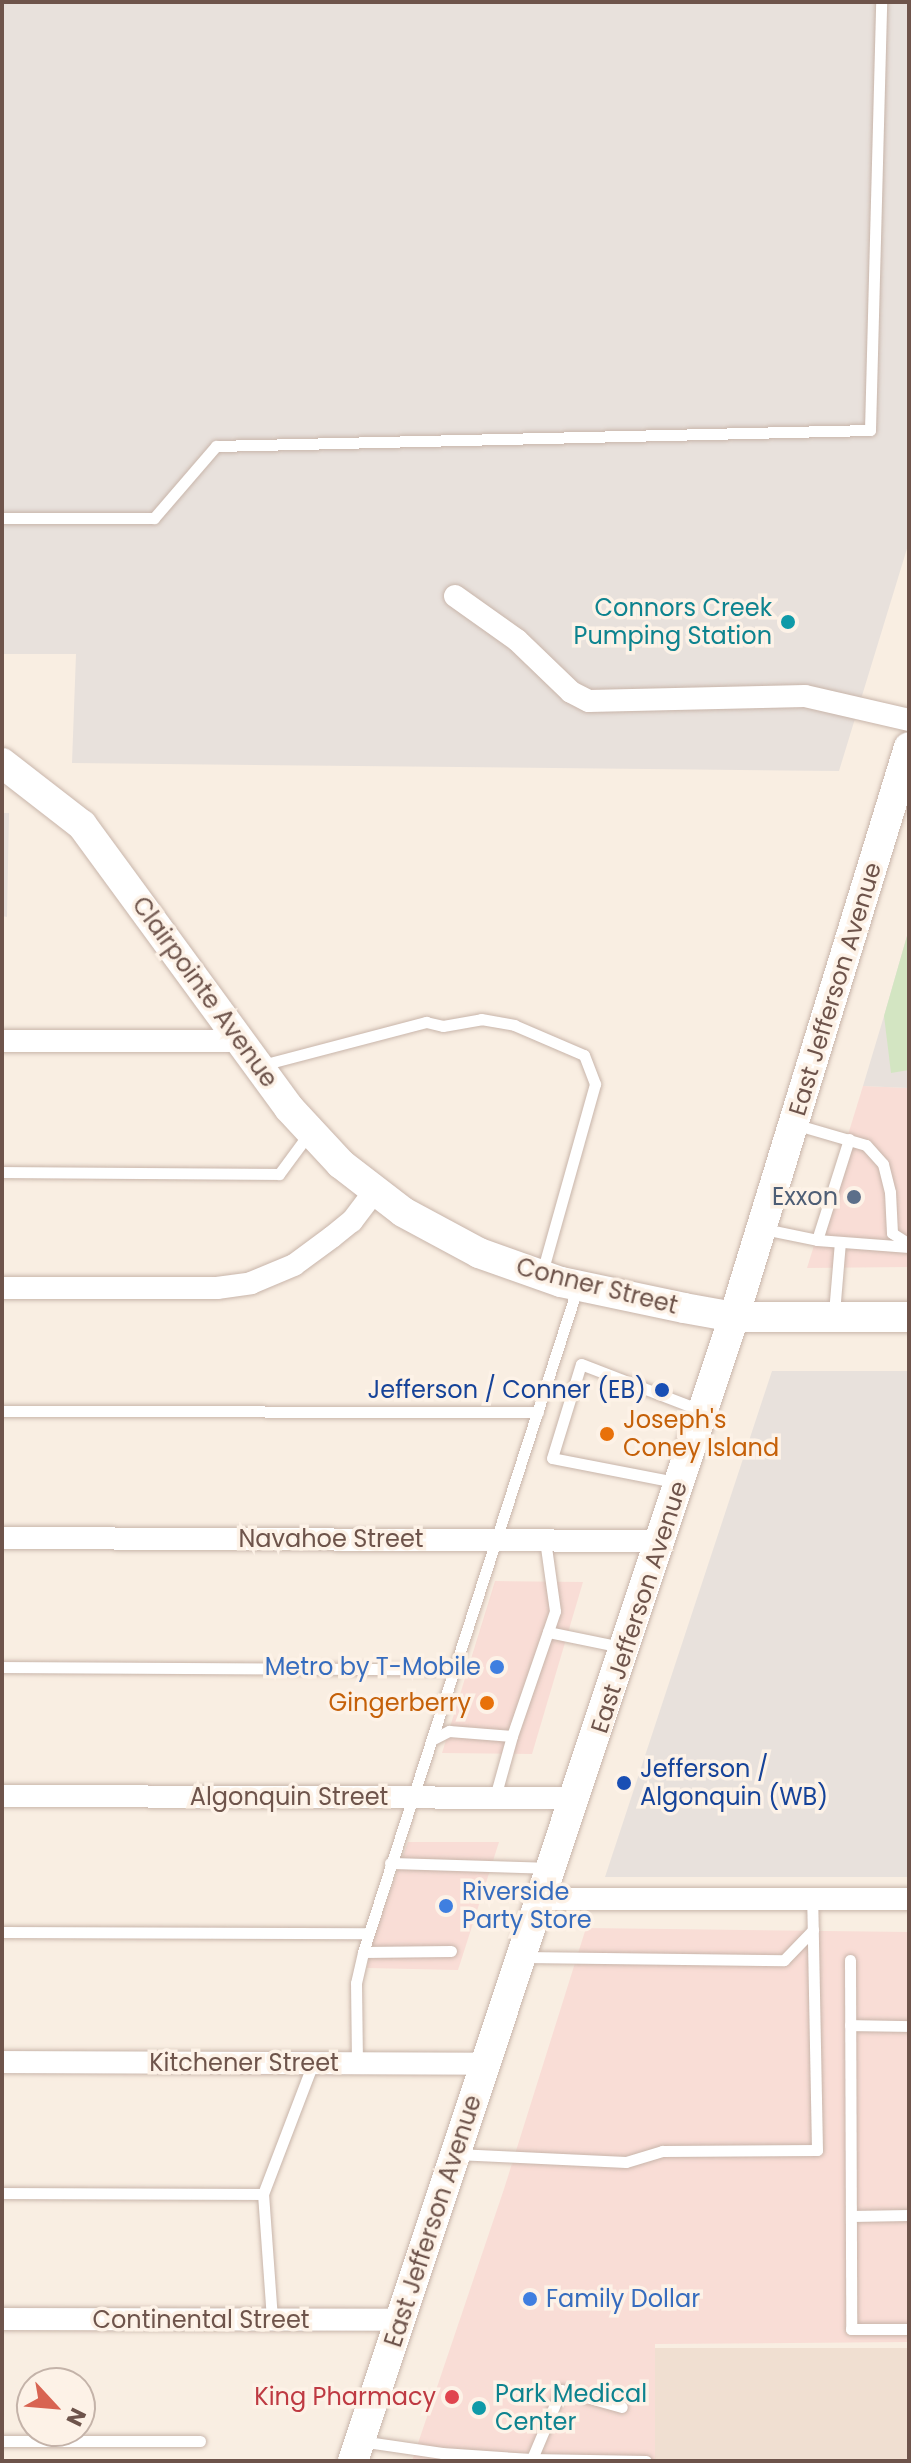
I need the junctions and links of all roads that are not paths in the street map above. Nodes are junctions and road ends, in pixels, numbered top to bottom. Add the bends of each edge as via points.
1 (881, 2) edge
2 (2, 518) edge
3 (455, 596) dead end
4 (909, 720) edge
5 (909, 747) edge
6 (4, 768) edge
7 (2, 1041) edge
8 (239, 1041) junction
9 (257, 1066) junction
10 (794, 1123) junction
11 (310, 1131) junction
12 (849, 1139) junction
13 (2, 1172) edge
14 (375, 1190) junction
15 (761, 1229) junction
16 (817, 1240) junction
17 (840, 1242) junction
18 (909, 1246) edge
19 (541, 1275) junction
20 (578, 1286) junction
21 (2, 1288) edge
22 (834, 1316) junction
23 (734, 1317) junction
24 (909, 1317) edge
25 (2, 1411) edge
26 (538, 1412) junction
27 (703, 1412) junction
28 (680, 1483) junction
29 (2, 1538) edge
30 (497, 1539) junction
31 (545, 1540) junction
32 (661, 1541) junction
33 (548, 1632) junction
34 (625, 1648) junction
35 (2, 1667) edge
36 (456, 1669) junction
37 (512, 1736) junction
38 (433, 1739) junction
39 (2, 1796) edge
40 (414, 1797) junction
41 (495, 1797) junction
42 (575, 1798) junction
43 (390, 1863) junction
44 (552, 1868) junction
45 (541, 1899) junction
46 (812, 1899) junction
47 (909, 1899) edge
48 (813, 1930) junction
49 (2, 1932) edge
50 (368, 1933) junction
51 (451, 1951) dead end
52 (363, 1952) junction
53 (522, 1957) junction
54 (850, 1960) dead end
55 (850, 2025) junction
56 (909, 2026) edge
57 (2, 2062) edge
58 (313, 2063) junction
59 (357, 2063) junction
60 (486, 2064) junction
61 (455, 2154) junction
62 (2, 2193) edge
63 (263, 2194) junction
64 (909, 2215) edge
65 (851, 2216) junction
66 (2, 2319) edge
67 (272, 2319) junction
68 (400, 2320) junction
69 (909, 2329) edge
70 (622, 2407) dead end
71 (2, 2441) edge
72 (200, 2441) dead end
73 (356, 2451) edge
74 (442, 2457) edge
75 (531, 2460) edge
76 (646, 2461) edge

1 - 2 lane via 870,430 216,446 154,518
3 - 4 street via 517,640 571,692 589,701 805,696
5 - 10 main road, East Jefferson Avenue
6 - 8 main road, Clairpointe Avenue via 40,789 82,825
7 - 8 street
8 - 9 main road, Clairpointe Avenue
9 - 11 main road, Clairpointe Avenue
9 - 19 lane via 426,1022 443,1026 481,1019 514,1025 584,1055 595,1084
10 - 12 lane
10 - 15 main road, East Jefferson Avenue
11 - 13 lane via 279,1174
11 - 14 main road, Clairpointe Avenue
12 - 16 lane
12 - 18 lane via 866,1145 883,1164 892,1233
14 - 19 main road, Conner Street via 403,1212 479,1253
14 - 21 street via 332,1237 294,1265 251,1283 217,1288
15 - 16 lane
15 - 23 main road, East Jefferson Avenue
16 - 17 lane
17 - 18 lane
17 - 22 lane
19 - 20 main road, Conner Street
20 - 23 main road, Conner Street
20 - 26 lane
22 - 23 main road, Conner Street
22 - 24 main road, Conner Street
23 - 27 main road, East Jefferson Avenue
25 - 26 lane
26 - 30 lane
27 - 28 main road, East Jefferson Avenue
27 - 28 lane via 581,1364 552,1458
28 - 32 main road, East Jefferson Avenue
29 - 30 street, Navahoe Street
30 - 31 street, Navahoe Street
30 - 36 lane
31 - 32 street, Navahoe Street
31 - 33 lane via 555,1611
32 - 34 main road, East Jefferson Avenue
33 - 34 lane
33 - 37 lane
34 - 42 main road, East Jefferson Avenue
35 - 36 lane
36 - 38 lane
37 - 38 lane via 449,1731
37 - 41 lane
38 - 40 lane
39 - 40 street, Algonquin Street
40 - 41 street, Algonquin Street
40 - 43 lane
41 - 42 street, Algonquin Street
42 - 44 main road, East Jefferson Avenue
43 - 44 lane
43 - 50 lane
44 - 45 main road, East Jefferson Avenue
45 - 46 street
45 - 53 main road, East Jefferson Avenue
46 - 47 street
46 - 48 lane
48 - 53 lane via 784,1960
48 - 61 lane via 817,2150 662,2151 626,2162
49 - 50 lane
50 - 52 lane
51 - 52 lane
52 - 59 lane via 356,1983
53 - 60 main road, East Jefferson Avenue
54 - 55 lane
55 - 56 lane
55 - 65 lane
57 - 58 street, Kitchener Street
58 - 59 street, Kitchener Street
58 - 63 lane
59 - 60 street, Kitchener Street
60 - 61 main road, East Jefferson Avenue
61 - 68 main road, East Jefferson Avenue
62 - 63 lane
63 - 67 lane
64 - 65 lane
65 - 69 lane via 851,2329
66 - 67 street, Continental Street
67 - 68 street, Continental Street
68 - 73 main road, East Jefferson Avenue
70 - 75 lane via 561,2390
71 - 72 lane
73 - 74 lane
74 - 75 lane
75 - 76 lane

